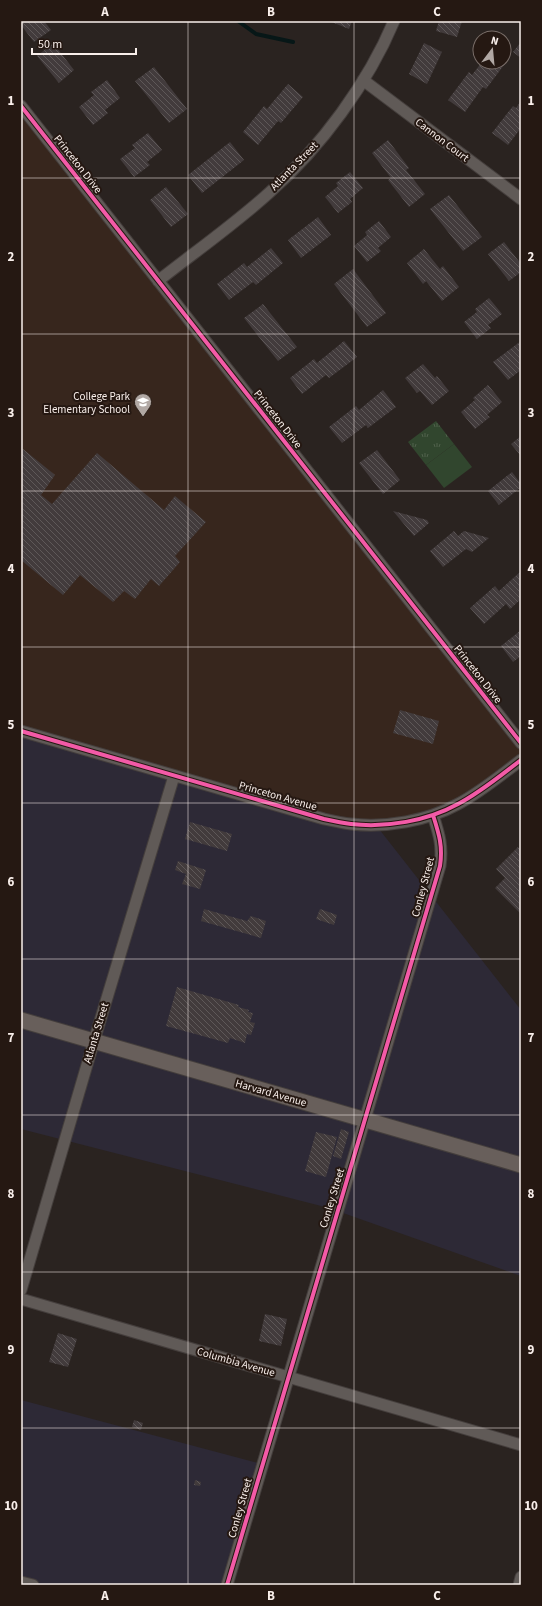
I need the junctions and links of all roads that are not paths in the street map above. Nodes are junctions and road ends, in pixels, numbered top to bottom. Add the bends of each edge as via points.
1 (394, 21) edge
2 (363, 80) junction
3 (21, 106) edge
4 (521, 199) edge
5 (158, 280) junction
6 (21, 731) edge
7 (521, 743) edge
8 (521, 760) edge
9 (174, 776) junction
10 (433, 815) junction
11 (21, 1020) edge
12 (94, 1041) junction
13 (364, 1120) junction
14 (521, 1165) edge
15 (21, 1290) edge
16 (21, 1299) edge
17 (288, 1378) junction
18 (521, 1445) edge
19 (521, 1577) edge
20 (21, 1582) edge
21 (33, 1585) edge
22 (227, 1585) edge
23 (519, 1585) edge

1 - 2 street, Atlanta Street via 384,46
2 - 4 street, Cannon Court
2 - 5 street, Atlanta Street via 318,143 276,187
3 - 5 street, Princeton Drive
5 - 7 street, Princeton Drive
6 - 9 street, Princeton Avenue
8 - 10 street, Princeton Avenue via 457,805
9 - 10 street, Princeton Avenue via 350,824 391,824
9 - 12 street, Atlanta Street
10 - 13 street, Conley Street via 441,840 440,866
11 - 12 street, Harvard Avenue
12 - 13 street, Harvard Avenue
12 - 15 street, Atlanta Street
13 - 14 street, Harvard Avenue
13 - 17 street, Conley Street
16 - 17 street, Columbia Avenue
17 - 18 street, Columbia Avenue
17 - 22 street, Conley Street
19 - 23 street
20 - 21 street

